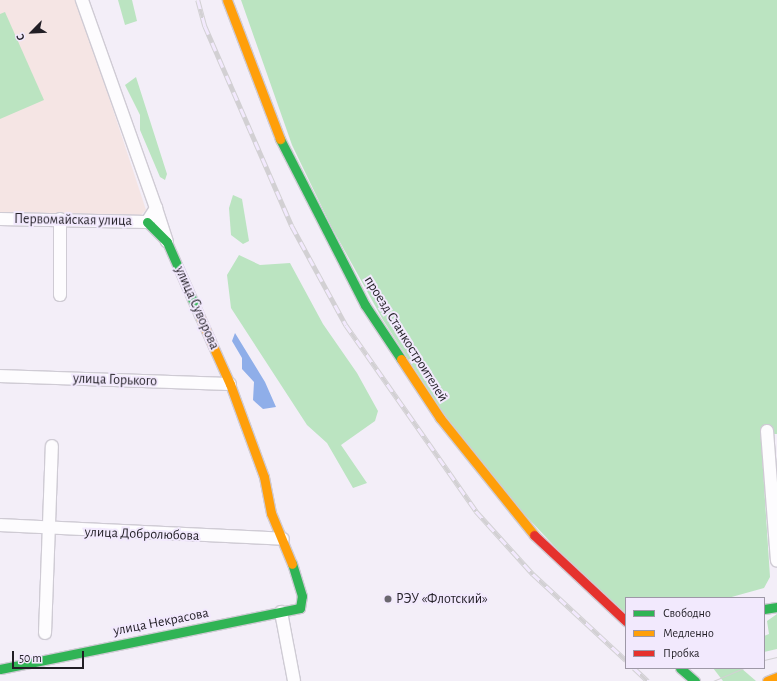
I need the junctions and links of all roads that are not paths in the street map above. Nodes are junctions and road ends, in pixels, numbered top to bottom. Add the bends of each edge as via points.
1 (82, 0) edge
2 (227, 0) edge
3 (156, 208) junction
4 (0, 219) edge
5 (60, 219) junction
6 (147, 222) junction
7 (167, 242) junction
8 (60, 295) dead end
9 (0, 376) edge
10 (230, 384) junction
11 (767, 431) dead end
12 (52, 446) dead end
13 (773, 450) edge
14 (0, 526) edge
15 (49, 530) junction
16 (283, 539) junction
17 (777, 561) edge
18 (777, 607) edge
19 (765, 609) edge
20 (281, 612) junction
21 (625, 620) edge
22 (45, 633) dead end
23 (0, 668) edge
24 (681, 669) edge
25 (700, 669) edge
26 (777, 678) edge
27 (694, 680) edge
28 (294, 681) edge
29 (767, 681) edge

1 - 3 street
2 - 21 main road, проезд Станкостроителей via 276,131 365,305 440,418 520,522
3 - 6 street
3 - 7 street
4 - 5 street, Первомайская улица
5 - 6 street, Первомайская улица
5 - 8 street
6 - 7 main road, улица Суворова
7 - 10 main road, улица Суворова
9 - 10 street, улица Горького
10 - 16 main road, улица Суворова via 264,477 271,513
11 - 13 street
12 - 15 street
13 - 17 street
14 - 15 street, улица Добролюбова
15 - 16 street, улица Добролюбова
15 - 22 street
16 - 20 main road, улица Суворова via 302,596 300,608
18 - 19 main road
20 - 23 main road, улица Некрасова
20 - 28 street
24 - 27 main road
25 - 27 main road
26 - 29 main road

